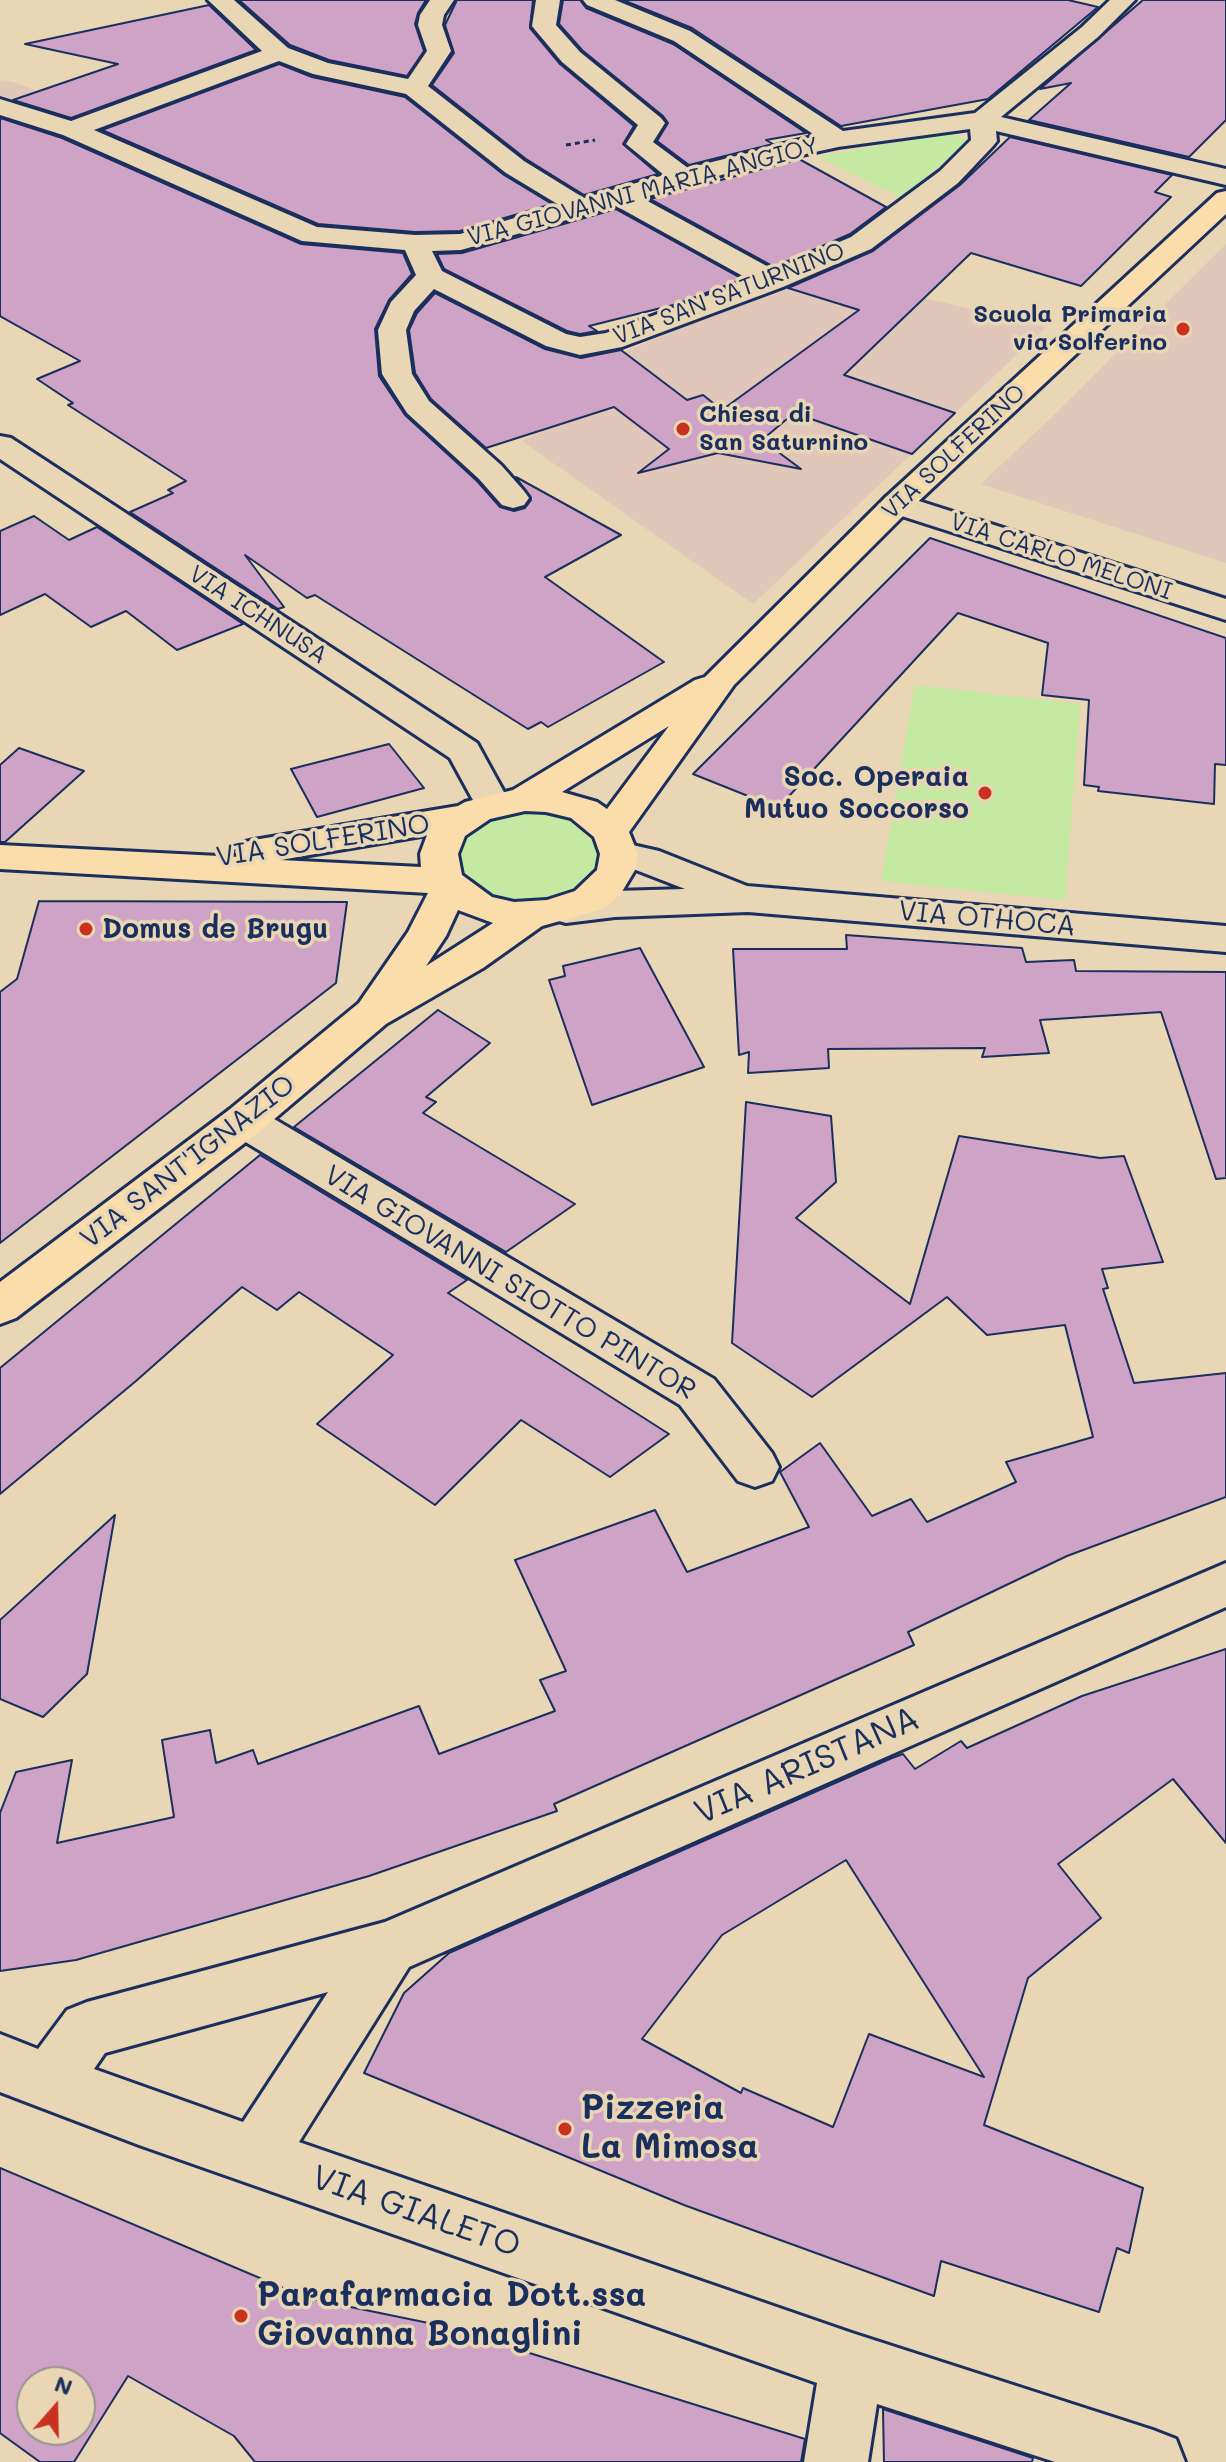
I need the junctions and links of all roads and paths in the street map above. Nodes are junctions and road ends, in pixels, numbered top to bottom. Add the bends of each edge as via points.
1 (220, 0) edge
2 (442, 0) edge
3 (548, 0) edge
4 (595, 0) edge
5 (1123, 0) edge
6 (279, 53) junction
7 (414, 88) junction
8 (0, 107) edge
9 (982, 120) junction
10 (72, 130) junction
11 (647, 130) junction
12 (838, 139) junction
13 (502, 157) junction
14 (683, 177) junction
15 (1226, 177) edge
16 (618, 196) junction
17 (1226, 199) edge
18 (579, 206) junction
19 (415, 243) junction
20 (430, 276) junction
21 (773, 281) junction
22 (0, 445) edge
23 (513, 498) dead end
24 (897, 504) junction
25 (1226, 610) edge
26 (722, 678) junction
27 (494, 807) junction
28 (615, 843) junction
29 (0, 857) edge
30 (181, 865) junction
31 (448, 884) junction
32 (748, 899) junction
33 (549, 912) junction
34 (1226, 939) edge
35 (372, 1014) junction
36 (244, 1121) junction
37 (0, 1306) edge
38 (755, 1467) dead end
39 (1226, 1584) edge
40 (389, 1948) junction
41 (26, 2072) edge
42 (256, 2156) junction
43 (852, 2364) junction
44 (836, 2462) edge
45 (1153, 2462) edge

1 - 6 street
2 - 7 street via 430,25 439,51
3 - 11 street via 544,26 571,57 652,123
4 - 12 street via 682,36
5 - 9 street
6 - 7 street via 322,69
6 - 10 street
7 - 13 street
8 - 10 street, VIA GIOVANNI MARIA ANGIOY
9 - 12 street, VIA GIOVANNI MARIA ANGIOY
9 - 15 street
9 - 21 street, VIA SAN SATURNINO via 984,141 949,177 861,243
10 - 19 street, VIA GIOVANNI MARIA ANGIOY via 312,235
11 - 13 path
11 - 14 street via 639,144
12 - 14 street, VIA GIOVANNI MARIA ANGIOY
13 - 18 street
14 - 16 street, VIA GIOVANNI MARIA ANGIOY
16 - 18 street, VIA GIOVANNI MARIA ANGIOY
16 - 21 street
17 - 24 main road, VIA SOLFERINO
18 - 19 street, VIA GIOVANNI MARIA ANGIOY via 461,242
19 - 20 street
20 - 21 street, VIA SAN SATURNINO via 556,340 580,346 612,341
20 - 23 street via 401,308 392,330 397,374 418,407
22 - 27 street, VIA ICHNUSA via 464,751
24 - 25 street, VIA CARLO MELONI
24 - 26 main road, VIA SOLFERINO
26 - 27 main road, VIA SOLFERINO
26 - 28 main road, VIA SOLFERINO
27 - 28 main road via 546,800 584,810
27 - 30 main road, VIA SOLFERINO
27 - 31 main road via 443,840 440,868
28 - 32 street, VIA OTHOCA
28 - 33 main road via 616,870 606,886 589,900
29 - 30 main road, VIA SOLFERINO
30 - 31 main road, VIA SOLFERINO
31 - 33 main road via 480,907 505,914
31 - 35 main road, VIA SANT'IGNAZIO via 426,936
32 - 33 street, VIA OTHOCA
32 - 34 street, VIA OTHOCA
33 - 35 main road, VIA SANT'IGNAZIO
35 - 36 main road, VIA SANT'IGNAZIO
36 - 37 main road, VIA SANT'IGNAZIO
36 - 38 street, VIA GIOVANNI SIOTTO PINTOR via 697,1392
39 - 40 street, VIA ARISTANA
40 - 41 street, VIA ARISTANA via 87,2030
40 - 42 street
41 - 42 street, VIA GIALETO
42 - 43 street, VIA GIALETO
43 - 44 street
43 - 45 street, VIA GIALETO

